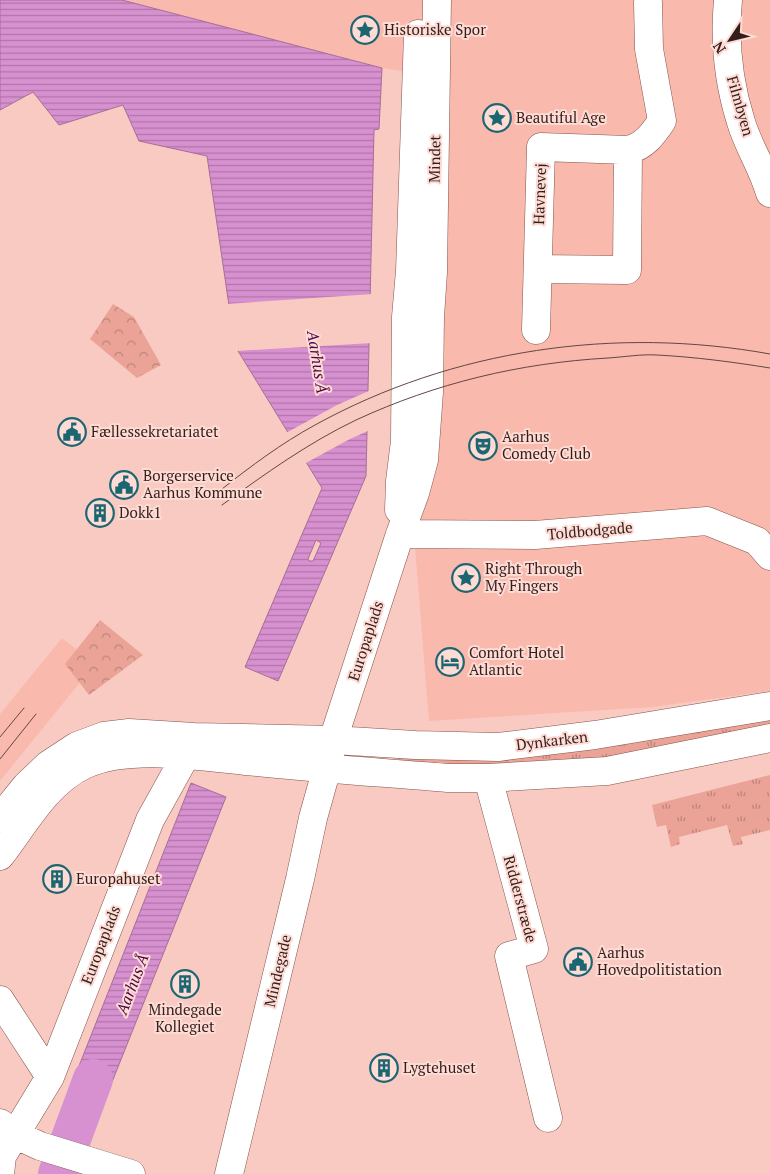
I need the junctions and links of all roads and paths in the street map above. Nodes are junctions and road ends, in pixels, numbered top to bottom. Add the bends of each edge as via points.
1 (418, 0) edge
2 (437, 0) edge
3 (728, 0) edge
4 (648, 3) dead end
5 (628, 150) junction
6 (768, 186) edge
7 (538, 269) junction
8 (418, 317) junction
9 (536, 330) dead end
10 (400, 534) junction
11 (770, 556) edge
12 (770, 706) edge
13 (770, 738) edge
14 (193, 739) junction
15 (333, 740) junction
16 (327, 768) junction
17 (488, 778) junction
18 (0, 818) edge
19 (0, 856) edge
20 (0, 1000) edge
21 (50, 1077) junction
22 (548, 1118) dead end
23 (18, 1135) edge
24 (0, 1174) edge
25 (131, 1174) edge
26 (229, 1174) edge

1 - 8 street, Mindet via 410,271
2 - 8 street, Mindet via 433,263
3 - 6 street, Filmbyen via 727,59 741,123
4 - 5 street via 649,50 662,121 645,142
5 - 7 street via 627,270
5 - 7 street, Havnevej via 541,147
7 - 9 street, Havnevej
8 - 10 street, Europaplads via 429,392 426,446 417,488
10 - 11 street, Toldbodgade via 535,535 707,521 758,541
10 - 15 street, Europaplads
12 - 15 street, Dynkarken via 595,735 498,747
13 - 17 street, Dynkarken via 607,771
14 - 15 street
14 - 16 street
14 - 18 street via 129,734 104,736 77,746 37,775
14 - 19 street via 106,757 84,765 53,787
14 - 21 street, Europaplads via 150,820
15 - 16 street, Europaplads
16 - 17 street
16 - 26 street, Mindegade
17 - 22 street, Ridderstræde via 534,949 509,956
20 - 21 street
21 - 23 street, Europaplads
23 - 24 street, Europaplads via 2,1156
23 - 25 street via 84,1161

